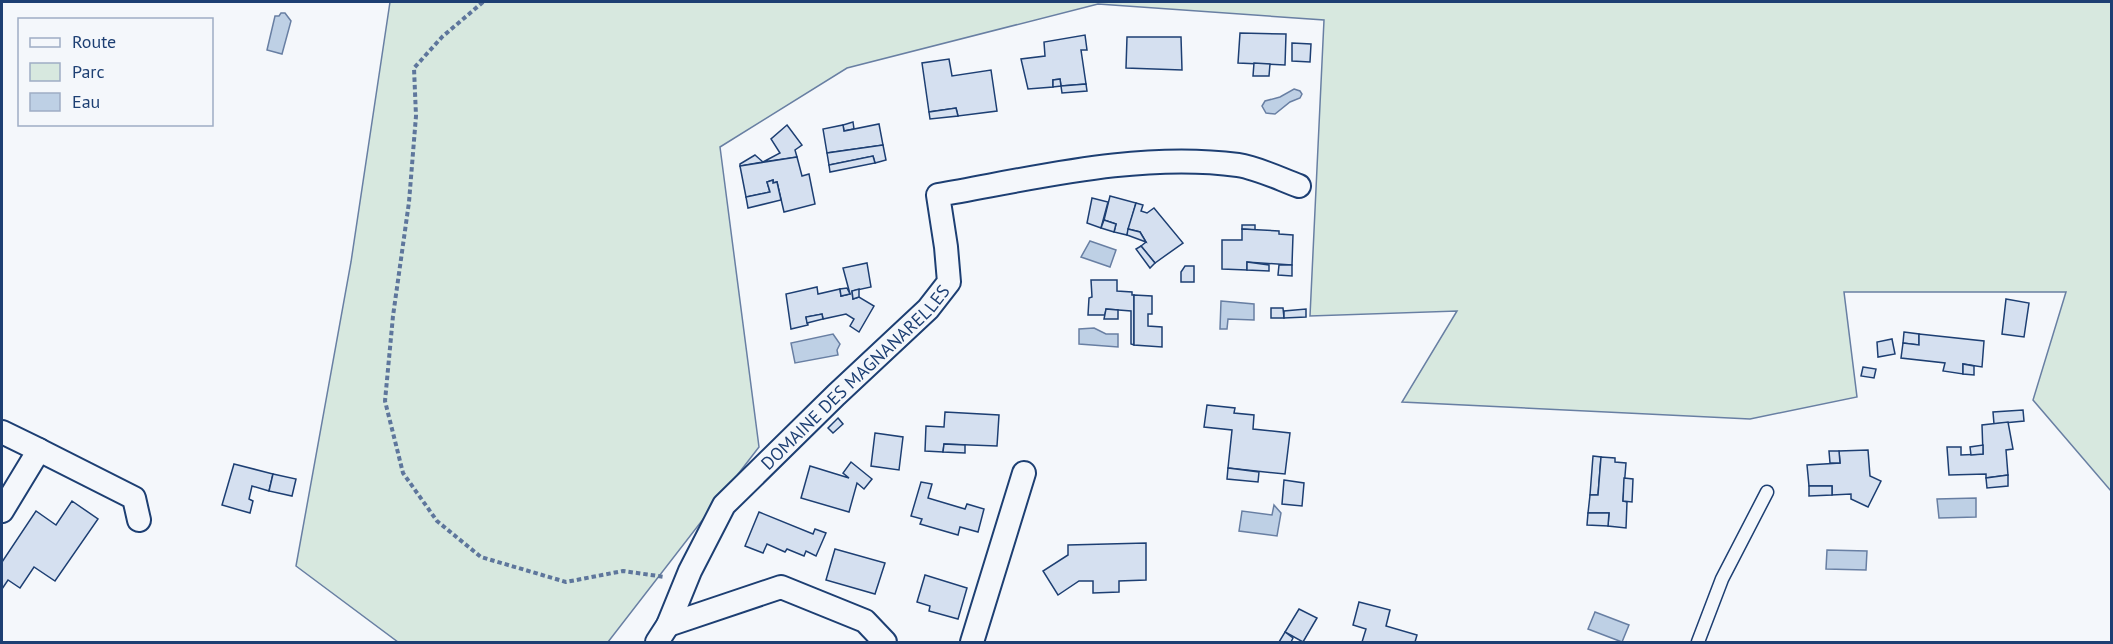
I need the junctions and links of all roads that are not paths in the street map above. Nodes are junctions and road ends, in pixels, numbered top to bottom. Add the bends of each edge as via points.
1 (1299, 186) dead end
2 (2, 432) edge
3 (39, 450) junction
4 (1024, 472) dead end
5 (1767, 492) dead end
6 (2, 511) edge
7 (139, 520) dead end
8 (662, 634) edge
9 (885, 642) edge
10 (972, 642) edge
11 (1698, 642) edge

1 - 8 street, DOMAINE DES MAGNANARELLES via 1240,165 1131,163 938,195 949,282 928,309 724,505
2 - 3 street
3 - 6 street
3 - 7 street via 134,498
4 - 10 street
5 - 11 lane via 1722,579
8 - 9 street via 782,587 865,621

